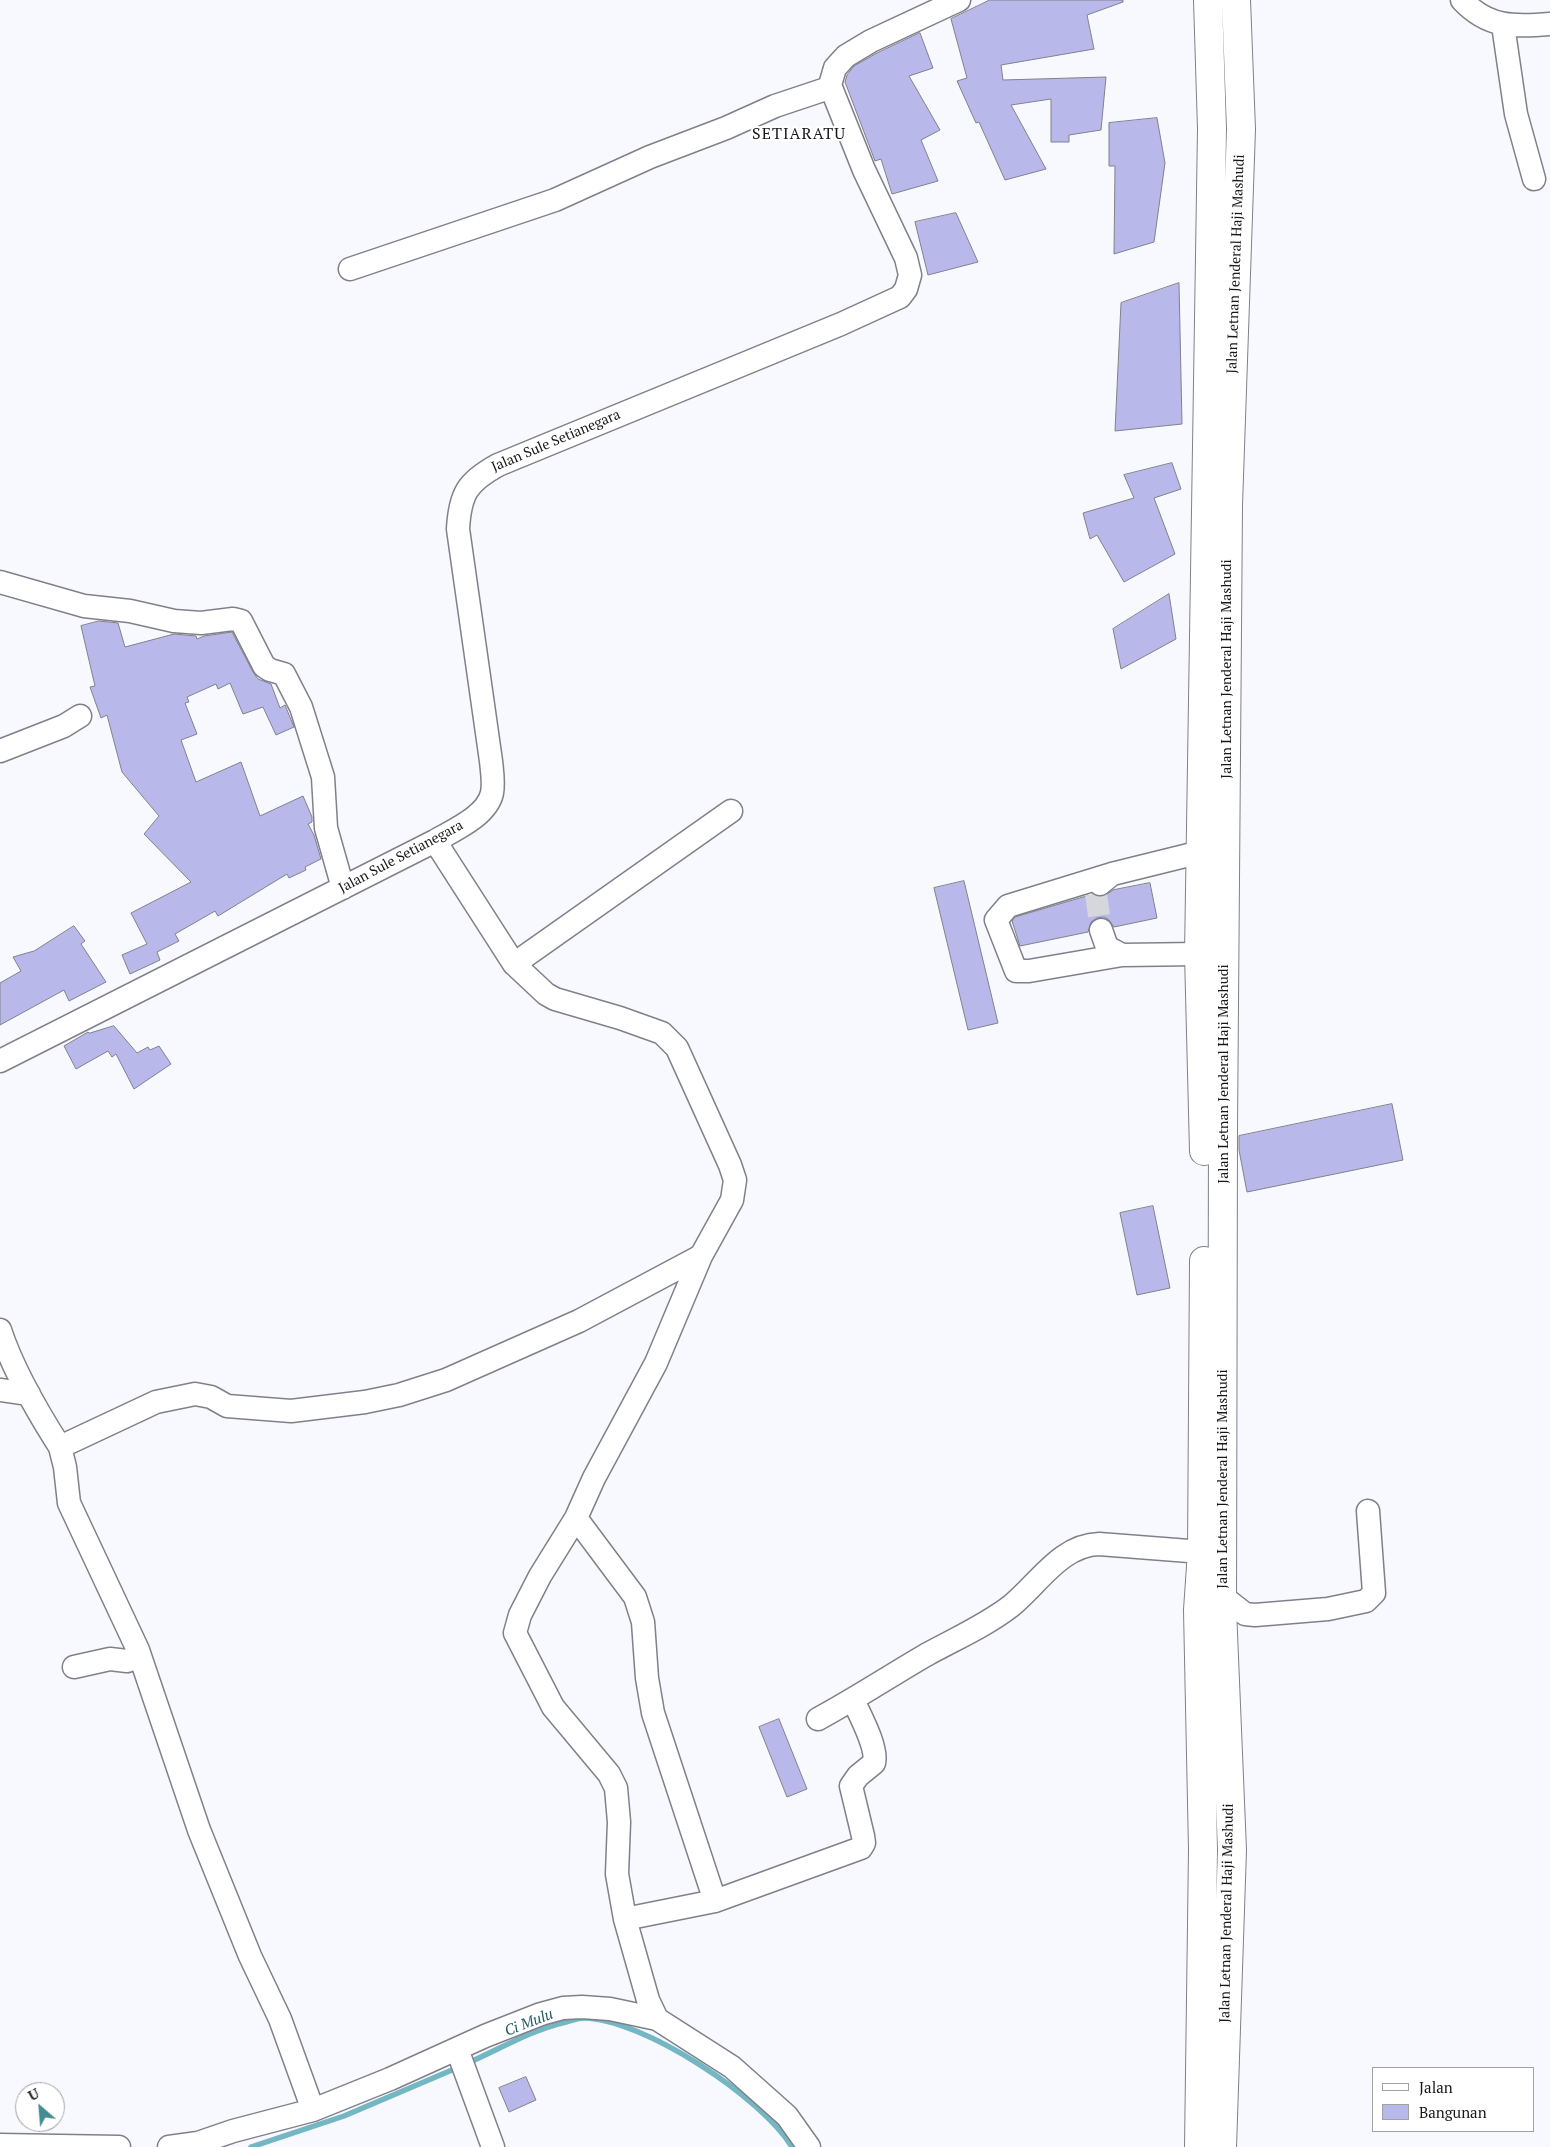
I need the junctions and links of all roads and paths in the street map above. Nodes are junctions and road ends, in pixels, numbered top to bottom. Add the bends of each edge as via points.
1 (960, 0) edge
2 (1208, 0) edge
3 (1236, 0) edge
4 (1462, 0) edge
5 (1550, 24) edge
6 (1503, 25) junction
7 (829, 88) junction
8 (1212, 129) junction
9 (1241, 129) junction
10 (1534, 179) dead end
11 (350, 269) dead end
12 (0, 582) edge
13 (80, 716) dead end
14 (0, 751) edge
15 (731, 811) dead end
16 (435, 841) junction
17 (1201, 852) junction
18 (1112, 874) junction
19 (343, 888) junction
20 (1096, 894) dead end
21 (1102, 930) tunnel mouth
22 (1199, 954) junction
23 (1122, 956) junction
24 (514, 964) junction
25 (1, 1059) edge
26 (702, 1256) junction
27 (0, 1330) edge
28 (0, 1390) edge
29 (29, 1394) junction
30 (60, 1447) junction
31 (1368, 1511) dead end
32 (576, 1518) junction
33 (1202, 1552) junction
34 (1214, 1605) junction
35 (140, 1656) junction
36 (74, 1667) dead end
37 (853, 1700) junction
38 (818, 1720) dead end
39 (715, 1901) junction
40 (625, 1919) junction
41 (657, 2019) junction
42 (458, 2051) junction
43 (313, 2110) junction
44 (0, 2145) edge
45 (805, 2146) edge
46 (118, 2147) edge
47 (169, 2147) edge
48 (492, 2147) edge
49 (1200, 2147) edge
50 (1222, 2147) edge

1 - 7 street via 846,56 835,68
2 - 8 main road, Jalan Letnan Jenderal Haji Mashudi
3 - 9 main road, Jalan Letnan Jenderal Haji Mashudi
4 - 6 street via 1470,9
5 - 6 street
6 - 10 street via 1516,114
7 - 11 street via 775,106 650,157 555,200
7 - 16 street, Jalan Sule Setianegara via 906,258 910,276 906,289 895,300 841,324 498,465 472,481 463,497 458,529 493,788 487,805
8 - 9 main road
8 - 17 main road, Jalan Letnan Jenderal Haji Mashudi
9 - 34 main road, Jalan Letnan Jenderal Haji Mashudi via 1228,514 1223,1129
12 - 19 street via 84,606 130,611 174,621 242,621 264,666 284,674 301,707 323,777 326,828
13 - 14 street via 64,726
15 - 24 street
16 - 19 street, Jalan Sule Setianegara
16 - 24 street
17 - 18 street
17 - 22 main road, Jalan Letnan Jenderal Haji Mashudi
18 - 20 street via 1100,884
18 - 23 street via 1008,906 996,920 1016,971
19 - 25 street, Jalan Sule Setianegara
21 - 23 street via 1107,947
22 - 23 street
22 - 33 main road, Jalan Letnan Jenderal Haji Mashudi via 1204,1133
24 - 26 street via 555,999 662,1033 677,1048 735,1180 732,1200
26 - 30 street via 579,1321 446,1380 399,1395 291,1411 227,1406 211,1397 195,1394 156,1402
26 - 32 street via 656,1363
27 - 29 street
28 - 29 street
29 - 30 street
30 - 35 street via 74,1515
31 - 34 street via 1374,1593 1366,1601 1328,1609 1255,1615
32 - 39 street via 635,1596 643,1622 646,1678 652,1713
32 - 40 street via 540,1576 520,1615 515,1633 553,1707 616,1788 617,1874
33 - 34 main road, Jalan Letnan Jenderal Haji Mashudi
33 - 37 street via 1099,1544 1082,1546 1066,1554 990,1622 926,1655
34 - 49 main road, Jalan Letnan Jenderal Haji Mashudi via 1202,1850
34 - 50 main road, Jalan Letnan Jenderal Haji Mashudi via 1232,1850
35 - 36 street via 127,1661 110,1659
35 - 43 street via 199,1830 250,1956 278,2012
37 - 38 street
37 - 39 street via 875,1754 874,1763 851,1786 863,1846
39 - 40 street
40 - 41 street via 648,2000
41 - 42 street via 610,2009 563,2008 540,2014
41 - 45 street via 732,2067 787,2116
42 - 43 street
42 - 48 street
43 - 47 street via 198,2143
44 - 46 street

